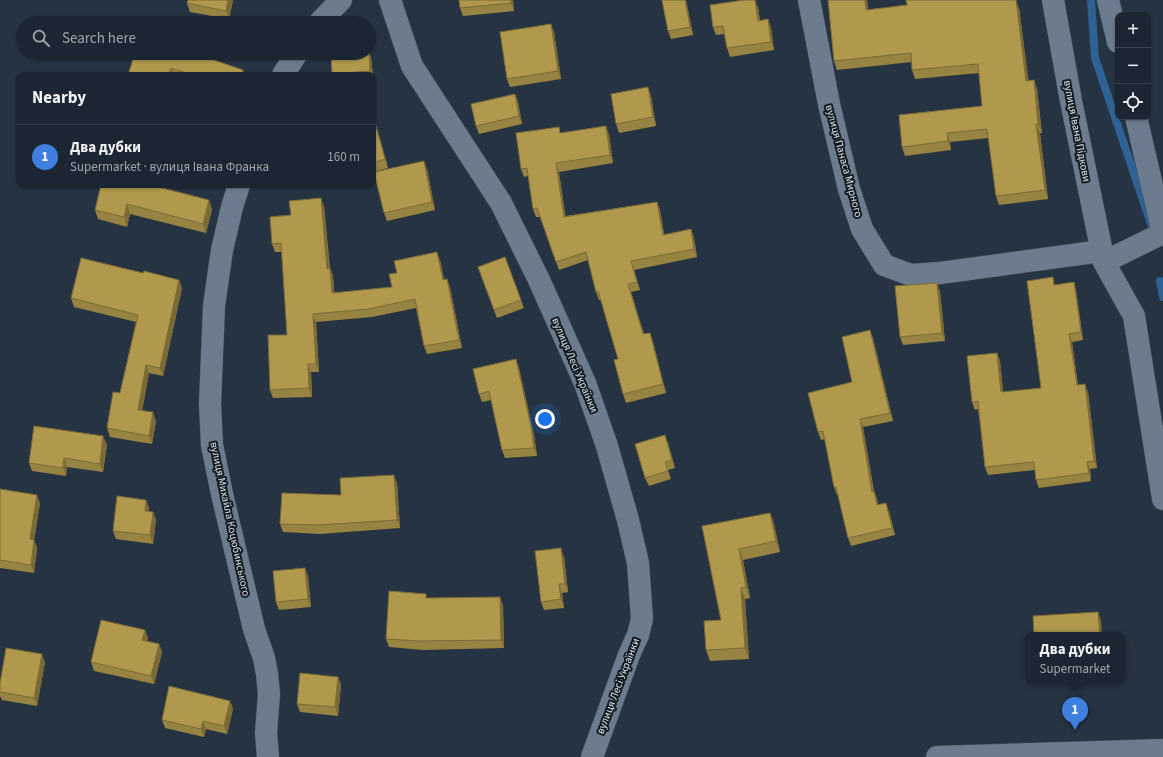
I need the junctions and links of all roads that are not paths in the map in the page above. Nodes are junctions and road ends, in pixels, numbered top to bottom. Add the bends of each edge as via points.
1 (341, 0) edge
2 (390, 0) edge
3 (809, 0) edge
4 (1053, 0) edge
5 (1108, 0) edge
6 (326, 16) edge
7 (1115, 29) edge
8 (293, 60) edge
9 (285, 72) edge
10 (1137, 120) edge
11 (238, 188) edge
12 (1163, 233) edge
13 (1103, 256) junction
14 (1163, 499) edge
15 (1163, 750) edge
16 (268, 757) edge
17 (592, 757) edge
18 (937, 757) edge

1 - 6 street
2 - 17 street, вулиця Лесі Українки via 412,66 501,203 539,280 585,383 607,446 628,520 638,563 642,619
3 - 13 street, вулиця Панаса Мирного via 849,189 862,229 884,265 911,275
4 - 13 street, вулиця Івана Підкови
5 - 7 street
8 - 9 street
10 - 12 street
11 - 16 street, вулиця Михайла Коцюбинського via 222,250 214,306 210,404 212,445 254,629 267,674
12 - 13 street
13 - 14 street, вулиця Івана Підкови via 1134,316
15 - 18 street

